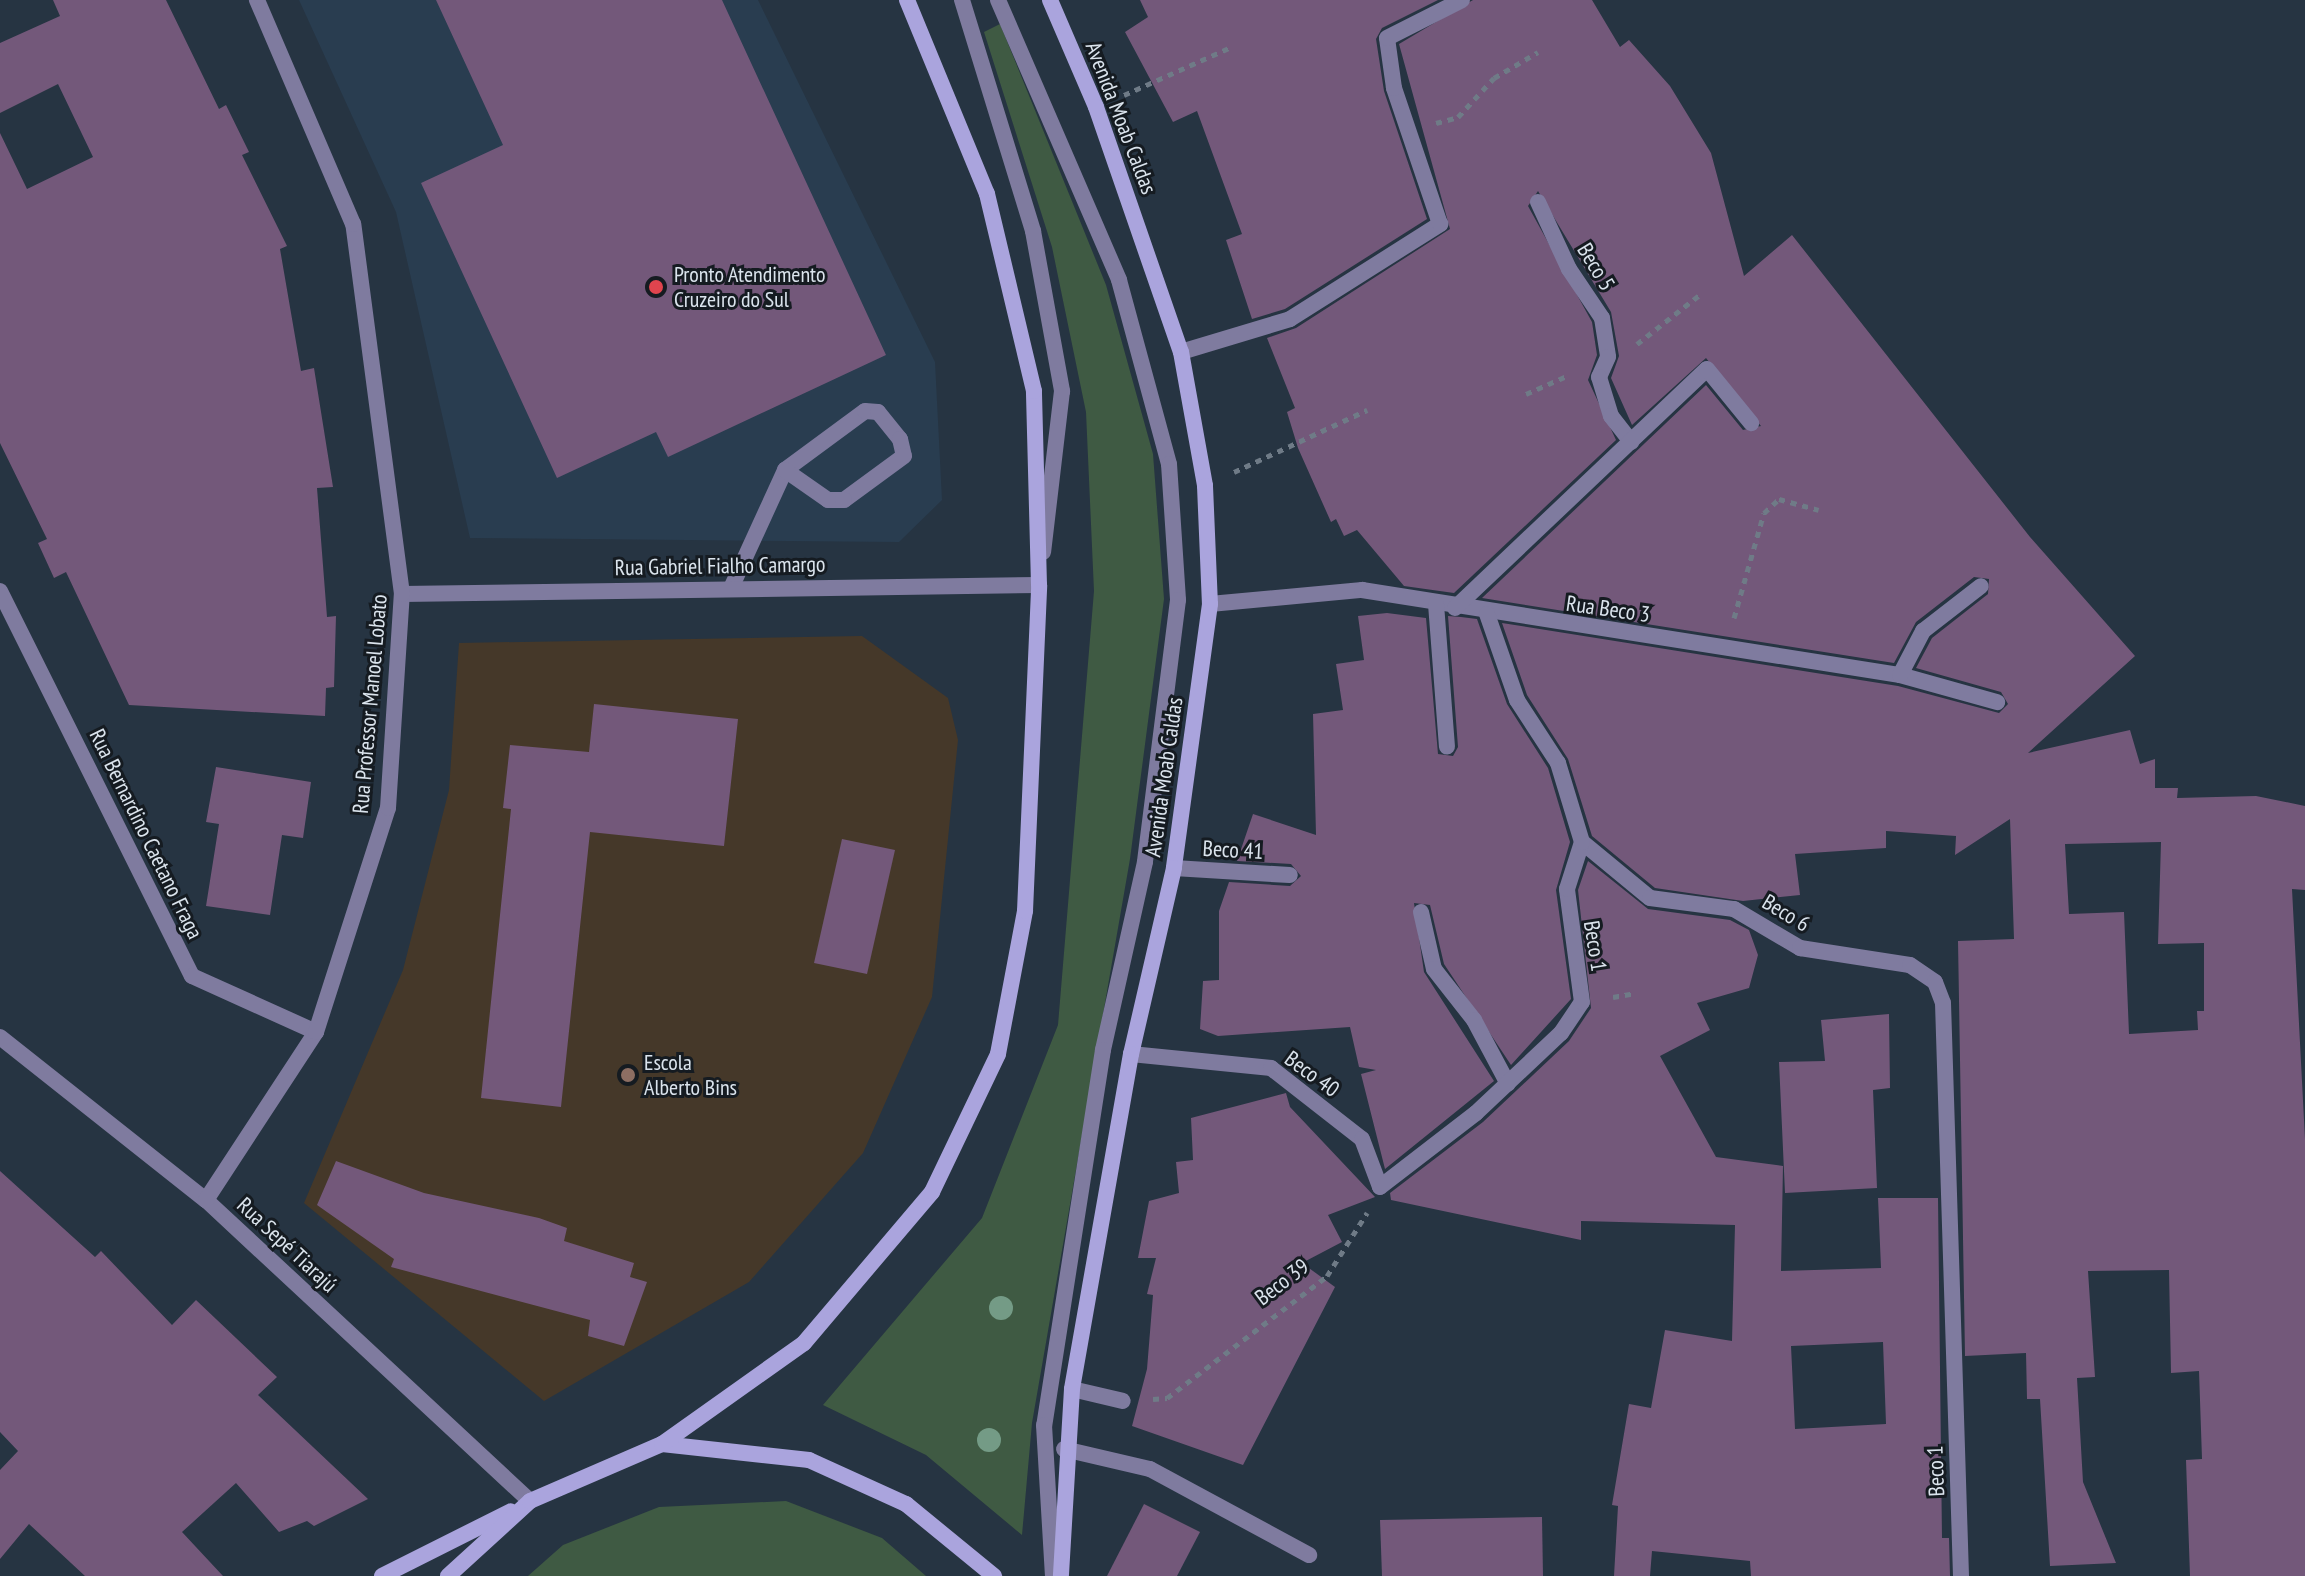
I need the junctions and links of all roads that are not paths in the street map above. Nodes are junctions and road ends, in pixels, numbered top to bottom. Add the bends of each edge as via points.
1 (257, 0) edge
2 (907, 0) edge
3 (962, 0) edge
4 (998, 0) edge
5 (1050, 0) edge
6 (1462, 0) edge
7 (1538, 202) dead end
8 (1181, 352) junction
9 (1751, 423) dead end
10 (1631, 442) junction
11 (785, 470) junction
12 (1039, 585) junction
13 (732, 586) junction
14 (1981, 586) dead end
15 (0, 591) edge
16 (402, 594) junction
17 (1210, 604) junction
18 (1436, 604) junction
19 (1455, 608) junction
20 (1487, 614) junction
21 (1900, 675) junction
22 (1997, 702) dead end
23 (1447, 747) dead end
24 (1582, 842) junction
25 (1174, 868) junction
26 (1290, 875) dead end
27 (1421, 912) dead end
28 (1935, 982) joint
29 (316, 1032) junction
30 (0, 1037) edge
31 (1131, 1054) junction
32 (1508, 1084) junction
33 (206, 1200) junction
34 (1072, 1389) junction
35 (1123, 1401) road end
36 (662, 1444) junction
37 (1064, 1449) junction
38 (530, 1501) junction
39 (1309, 1555) dead end
40 (382, 1576) edge
41 (448, 1576) edge
42 (994, 1576) edge
43 (1053, 1576) edge
44 (1061, 1576) edge
45 (1961, 1576) edge

1 - 16 street, Rua Professor Manoel Lobato via 353,224
2 - 12 main road via 987,194 1034,391
3 - 12 street via 1033,231 1062,391
4 - 43 street via 1119,280 1169,464 1178,600 1145,862 1103,1050 1044,1425
5 - 8 main road, Avenida Moab Caldas via 1096,107
6 - 8 street via 1387,38 1408,130 1440,224 1290,319
7 - 10 street, Beco 5 via 1569,269 1602,318 1608,357 1599,377 1611,416
8 - 17 main road, Avenida Moab Caldas via 1205,486
9 - 10 street via 1707,369
10 - 19 street
11 - 11 street via 865,411 878,412 900,439 904,456 844,500 828,500
11 - 13 street
12 - 13 street, Rua Gabriel Fialho Camargo
12 - 36 main road via 1025,911 998,1054 932,1192 804,1343
13 - 16 street, Rua Gabriel Fialho Camargo
14 - 21 street via 1923,631
15 - 29 street, Rua Bernardino Caetano Fraga via 192,976
16 - 29 street, Rua Professor Manoel Lobato via 388,808
17 - 18 street, Rua Beco 3 via 1362,590
17 - 25 main road, Avenida Moab Caldas
18 - 19 street, Rua Beco 3
18 - 23 street
19 - 20 street, Rua Beco 3
20 - 21 street, Rua Beco 3
20 - 24 street via 1517,700 1558,763
21 - 22 street, Rua Beco 3
24 - 28 street, Beco 6 via 1650,898 1734,909 1800,948 1910,965
24 - 32 street, Beco 1 via 1567,889 1582,1002
25 - 26 street, Beco 41
25 - 31 main road, Avenida Moab Caldas
27 - 32 street via 1434,969 1474,1020
28 - 45 street, Beco 1 via 1943,1003
29 - 33 street, Rua Professor Manoel Lobato
30 - 33 street, Rua Sepé Tiarajú
31 - 32 street, Beco 40 via 1271,1068 1362,1139 1380,1187
31 - 34 main road, Avenida Moab Caldas
33 - 38 street, Rua Sepé Tiarajú
34 - 35 street
34 - 37 main road, Avenida Moab Caldas
36 - 38 main road
36 - 42 main road via 809,1460 906,1504
37 - 39 street via 1150,1469
37 - 44 main road, Avenida Moab Caldas
38 - 40 main road
38 - 41 main road

